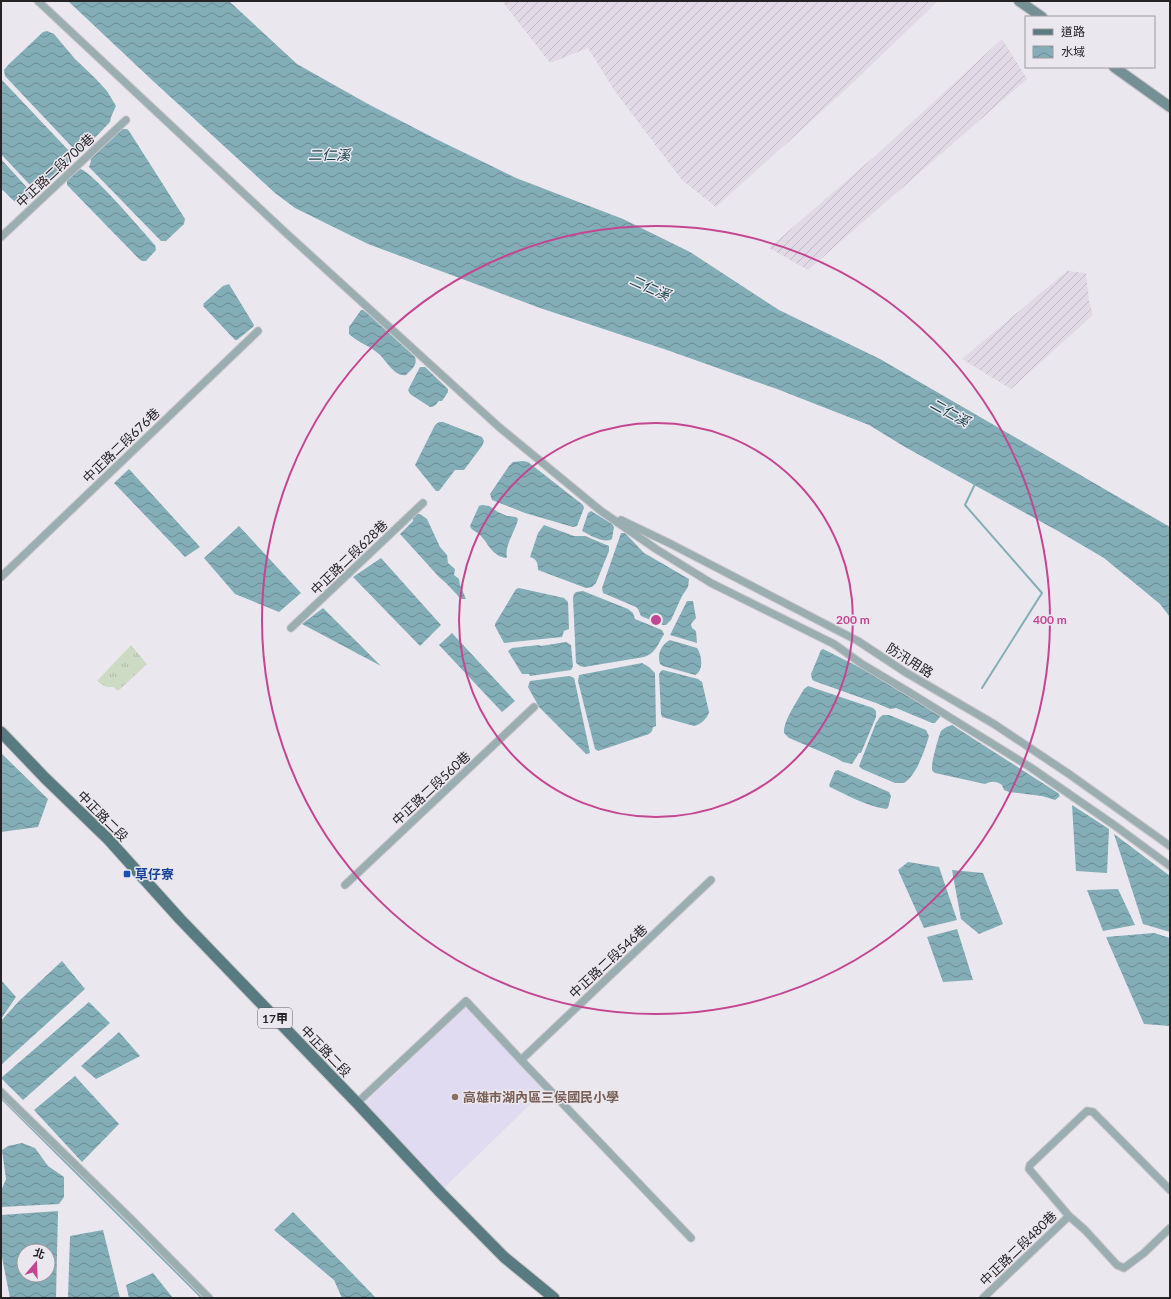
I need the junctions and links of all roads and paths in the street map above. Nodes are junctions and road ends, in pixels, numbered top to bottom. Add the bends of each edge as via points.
1 (38, 1) edge
2 (1020, 1) edge
3 (1041, 16) edge
4 (1115, 68) edge
5 (1170, 106) edge
6 (126, 120) dead end
7 (1, 237) edge
8 (258, 330) dead end
9 (423, 502) dead end
10 (600, 510) junction
11 (1, 577) edge
12 (291, 628) dead end
13 (534, 707) dead end
14 (1, 732) edge
15 (1170, 846) edge
16 (1170, 866) edge
17 (711, 880) dead end
18 (345, 885) dead end
19 (521, 1060) junction
20 (1, 1092) edge
21 (357, 1104) junction
22 (1170, 1190) edge
23 (1069, 1216) junction
24 (1170, 1228) edge
25 (691, 1238) dead end
26 (209, 1298) edge
27 (554, 1298) edge
28 (983, 1298) edge

1 - 10 street via 286,233 487,416
2 - 3 street
4 - 5 street
6 - 7 street, 中正路二段700巷
8 - 11 street, 中正路二段676巷
9 - 12 street, 中正路二段628巷
10 - 15 street, 防汛用路 via 858,641 994,724
10 - 16 street via 711,583 834,644 862,664 1030,767
13 - 18 street, 中正路二段560巷
14 - 21 main road, 中正路二段 / 17甲 via 108,839 180,919
17 - 19 street, 中正路二段546巷
19 - 21 street via 466,1001
19 - 25 street
20 - 26 street
21 - 27 main road, 中正路二段 / 17甲 via 504,1257
22 - 23 street, 中正路二段480巷 via 1089,1110 1030,1165 1029,1169
23 - 24 street, 中正路二段480巷 via 1117,1265 1124,1268
23 - 28 street, 中正路二段480巷

